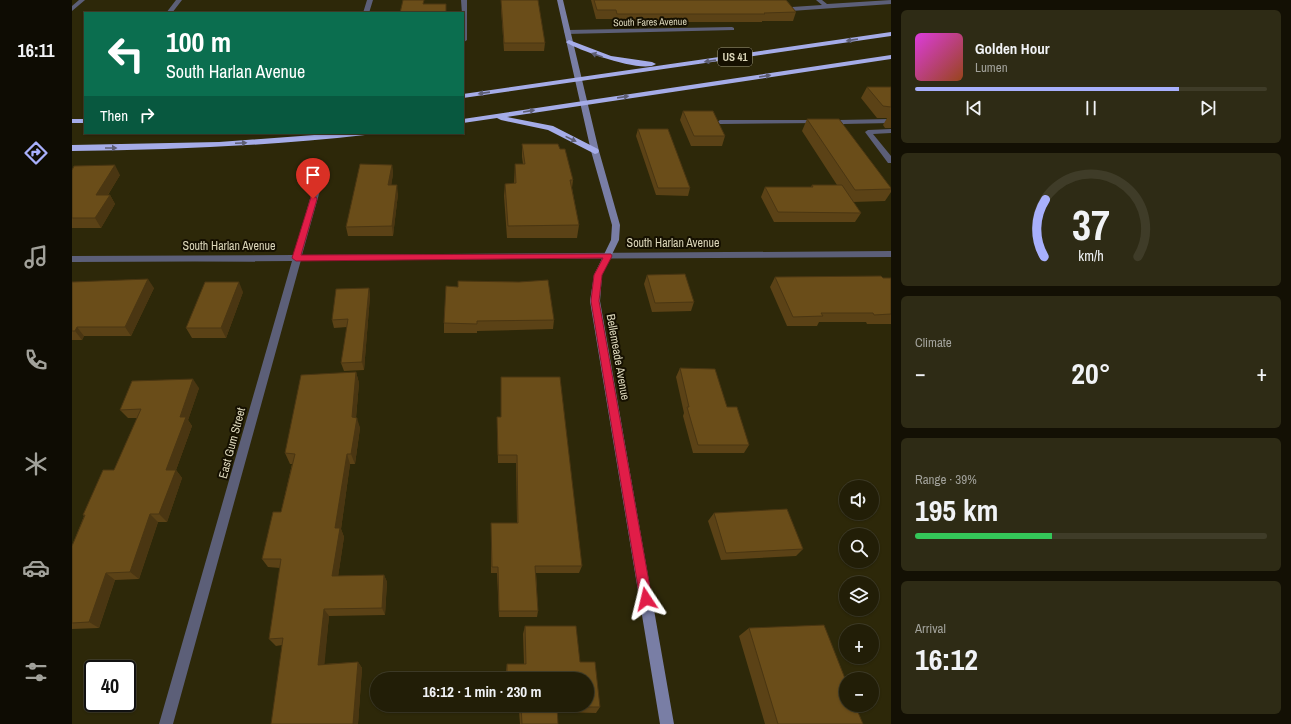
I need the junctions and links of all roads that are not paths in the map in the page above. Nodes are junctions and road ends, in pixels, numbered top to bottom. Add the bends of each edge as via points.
1 (82, 0) edge
2 (179, 0) edge
3 (370, 0) edge
4 (464, 0) edge
5 (560, 0) edge
6 (783, 0) edge
7 (819, 0) edge
8 (891, 2) edge
9 (826, 6) junction
10 (72, 9) edge
11 (170, 12) edge
12 (366, 12) edge
13 (732, 29) dead end
14 (567, 32) junction
15 (891, 34) edge
16 (464, 40) edge
17 (569, 42) junction
18 (891, 57) edge
19 (677, 65) junction
20 (578, 80) junction
21 (464, 96) edge
22 (584, 103) junction
23 (494, 117) junction
24 (72, 121) edge
25 (84, 121) edge
26 (464, 121) edge
27 (891, 121) edge
28 (720, 122) edge
29 (822, 122) edge
30 (830, 122) edge
31 (838, 122) junction
32 (891, 131) edge
33 (353, 134) edge
34 (847, 134) edge
35 (72, 148) edge
36 (595, 151) junction
37 (891, 160) edge
38 (322, 169) dead end
39 (891, 254) edge
40 (608, 256) junction
41 (296, 258) junction
42 (72, 259) edge
43 (166, 724) edge
44 (667, 724) edge

1 - 10 street
2 - 11 street
3 - 12 street
4 - 16 street
5 - 14 street, Bellemeade Avenue
6 - 9 street via 791,9
7 - 9 street
8 - 9 street
13 - 14 street, South Fares Avenue
14 - 17 street, Bellemeade Avenue
15 -> 19 highway, US 41
19 -> 17 highway via 614,60 588,52
17 - 20 street, Bellemeade Avenue
22 -> 18 highway, US 41
19 - 20 highway, US 41
20 -> 21 highway, US 41
20 - 22 street, Bellemeade Avenue
23 -> 22 highway, US 41
22 - 36 street, Bellemeade Avenue
23 - 26 highway, US 41
23 -> 36 highway via 550,128
24 - 25 highway
27 - 31 street
28 - 29 street
30 - 31 street
31 - 34 street
32 - 37 street via 868,132
35 -> 33 highway via 245,143
36 - 40 street, Bellemeade Avenue via 616,225 615,240
38 - 41 street, East Gum Street
39 - 40 street, South Harlan Avenue
40 - 41 street, South Harlan Avenue
40 - 44 street, Bellemeade Avenue via 598,275 595,301
41 - 42 street, South Harlan Avenue
41 - 43 street, East Gum Street

